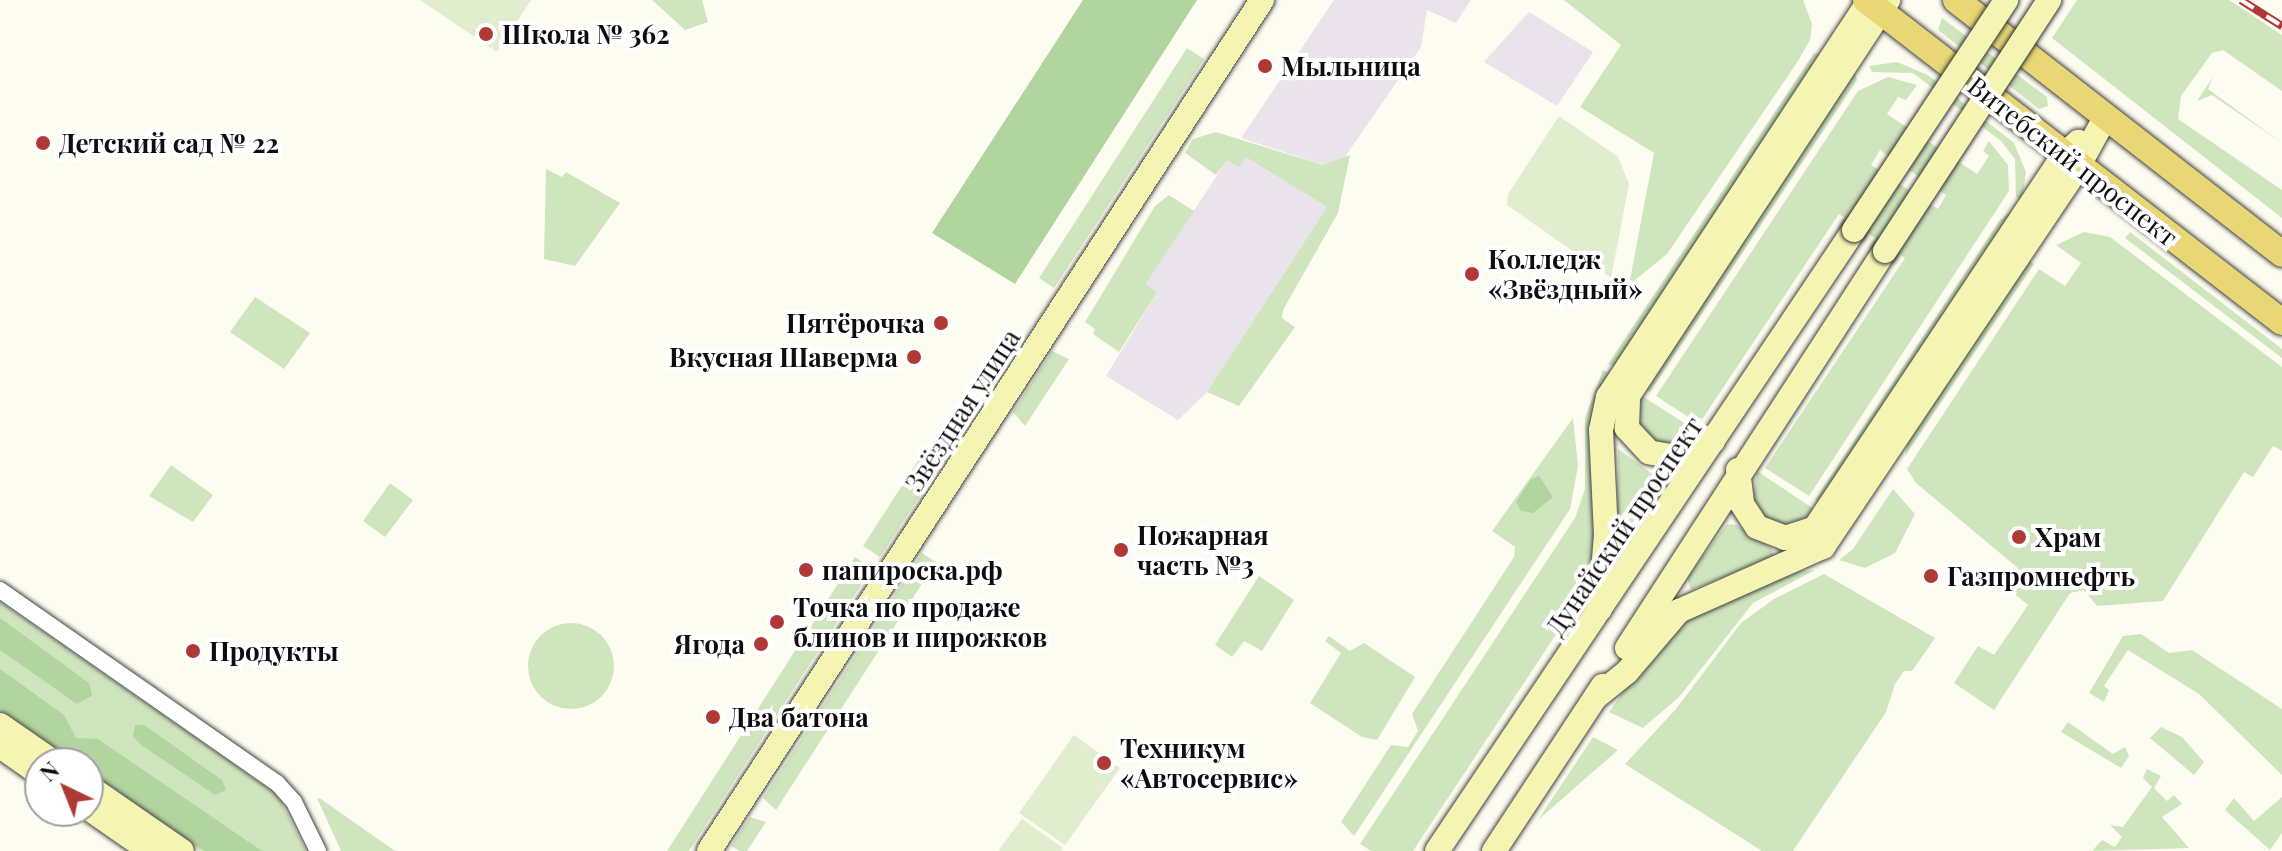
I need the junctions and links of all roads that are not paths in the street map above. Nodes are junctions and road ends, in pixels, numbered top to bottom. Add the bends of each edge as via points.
1 (1262, 0) edge
2 (1956, 0) edge
3 (2006, 0) edge
4 (2049, 0) edge
5 (1875, 3) edge
6 (2106, 116) junction
7 (2071, 161) junction
8 (2282, 254) edge
9 (2282, 322) edge
10 (1716, 440) junction
11 (1738, 470) junction
12 (0, 590) edge
13 (1600, 611) junction
14 (1596, 697) junction
15 (0, 725) edge
16 (0, 746) edge
17 (32, 747) edge
18 (24, 763) edge
19 (104, 797) edge
20 (104, 819) edge
21 (150, 851) edge
22 (182, 851) edge
23 (318, 851) edge
24 (709, 851) edge
25 (1437, 851) edge
26 (1494, 851) edge

1 - 24 main road, Звёздная улица
2 - 6 main road
3 - 10 main road, Дунайский проспект, bridge
4 - 11 main road, bridge
5 - 7 main road, Витебский проспект
5 - 10 main road via 1628,396 1627,428 1649,452 1676,457
5 - 13 main road via 1608,397 1601,430 1606,535
6 - 7 main road
6 - 8 main road
7 - 9 main road, Витебский проспект
7 - 11 main road via 1815,528 1785,538 1757,527 1742,504
7 - 14 main road via 1823,547 1679,611 1627,672
10 - 13 main road, Дунайский проспект
11 - 14 main road
12 - 23 street via 277,783 294,802
13 - 25 main road, Дунайский проспект
14 - 26 main road
15 - 17 main road
16 - 18 main road
19 - 22 main road
20 - 21 main road

